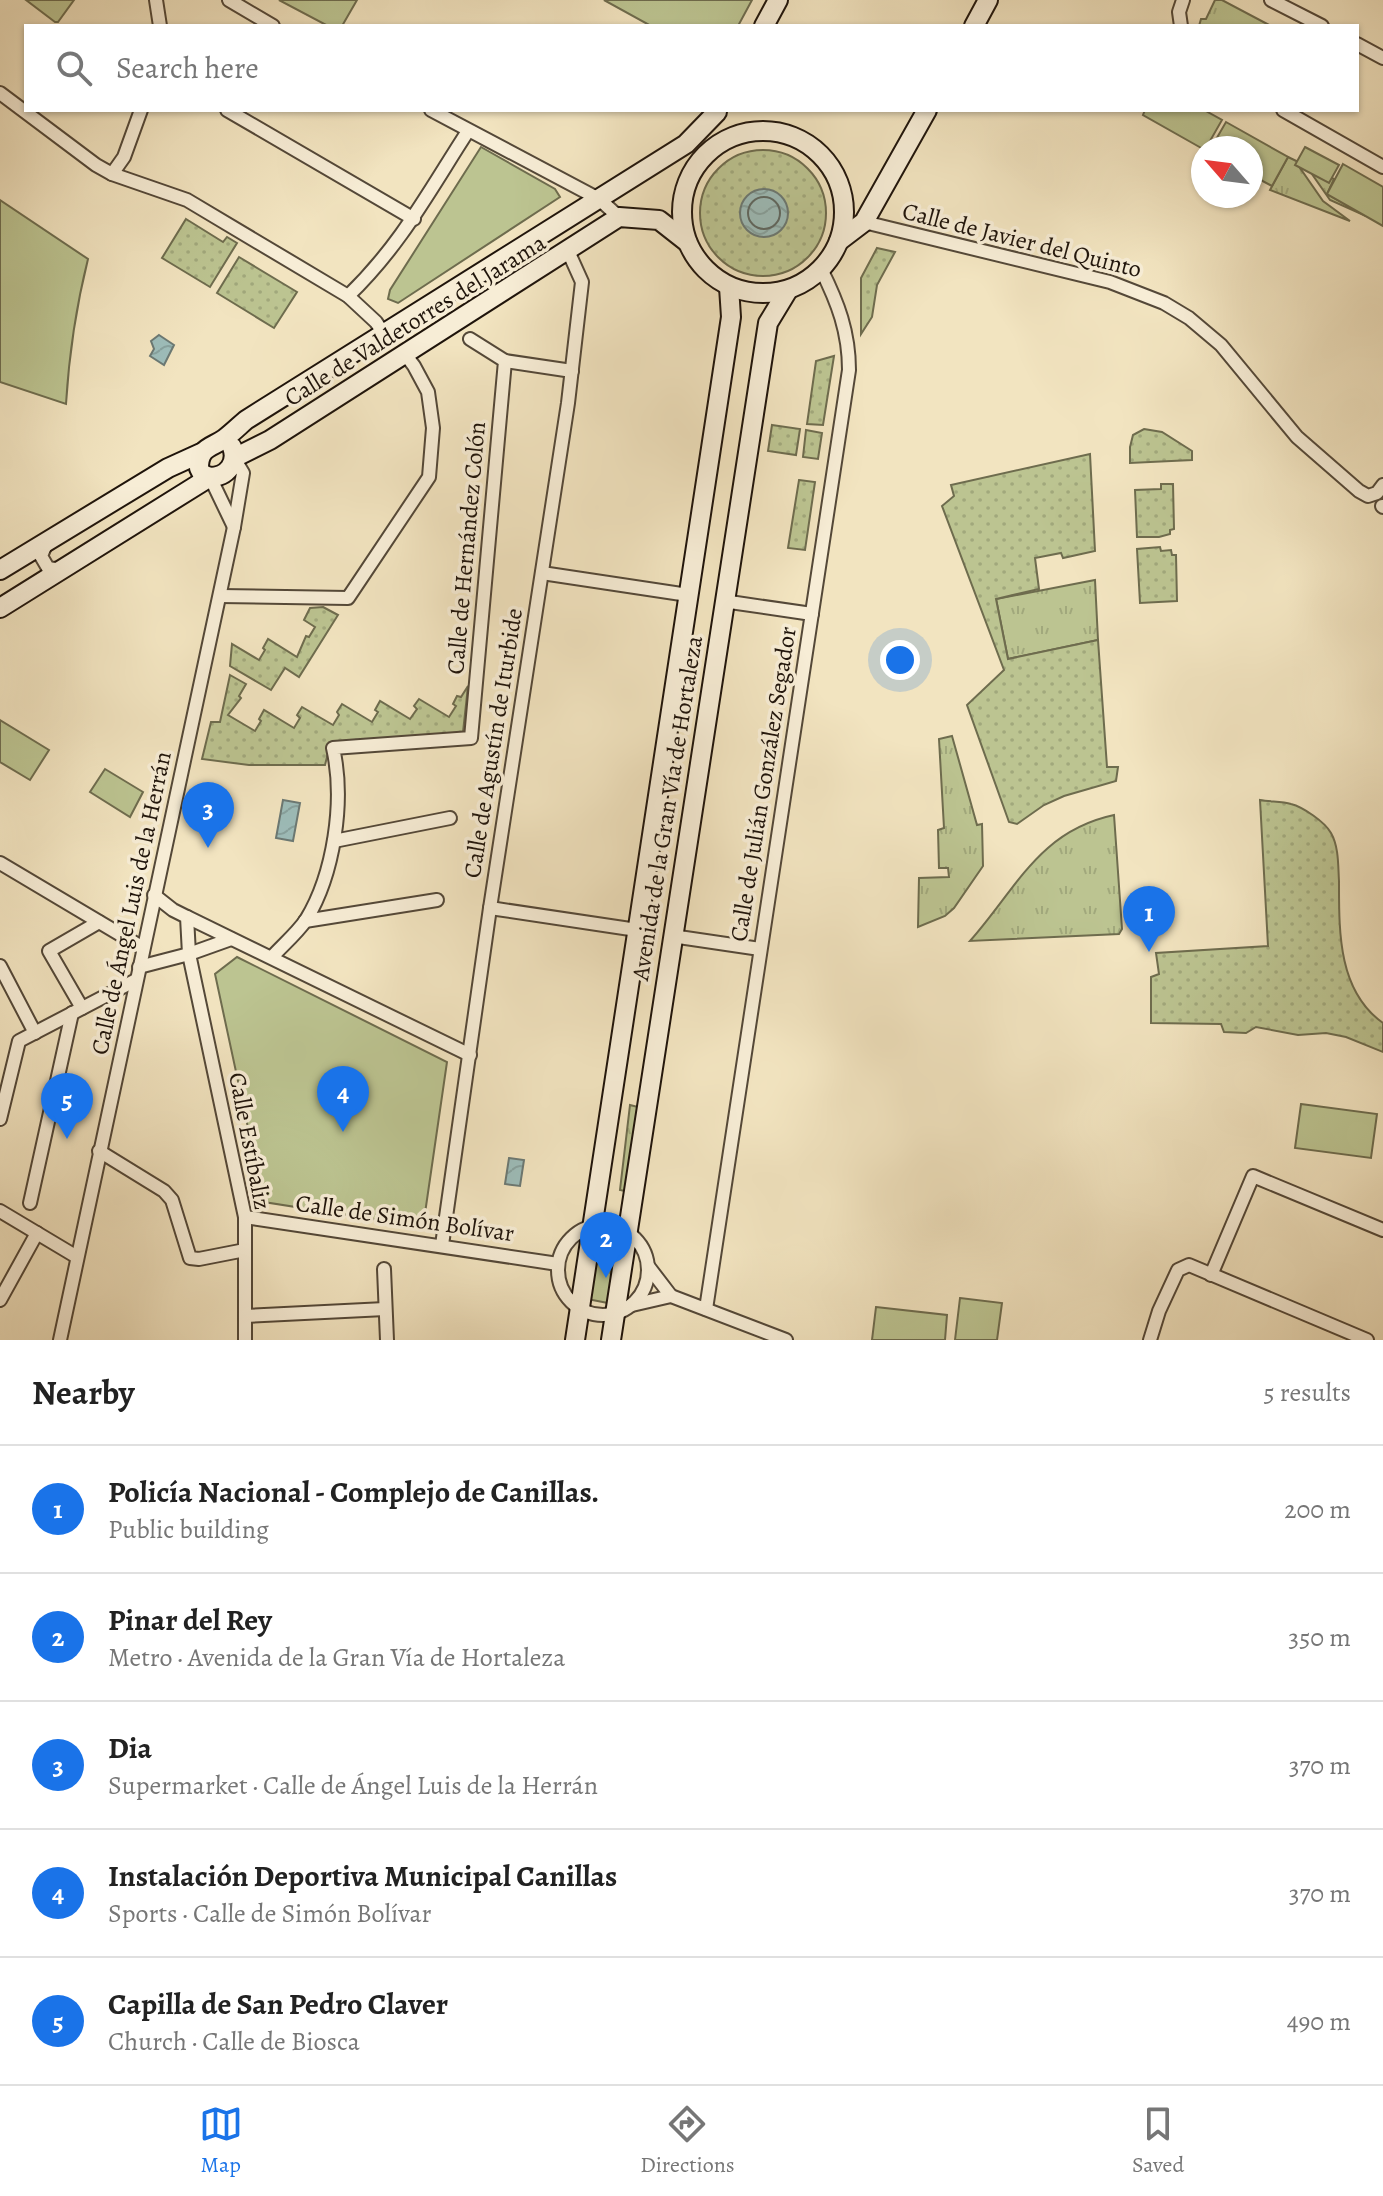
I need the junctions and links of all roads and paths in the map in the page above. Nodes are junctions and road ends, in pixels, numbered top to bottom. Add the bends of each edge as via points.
1 (156, 0) edge
2 (229, 0) edge
3 (778, 0) edge
4 (988, 0) edge
5 (1183, 0) edge
6 (1271, 0) edge
7 (160, 24) edge
8 (270, 24) edge
9 (765, 24) edge
10 (975, 24) edge
11 (1181, 24) edge
12 (1318, 24) edge
13 (1359, 45) edge
14 (1383, 58) edge
15 (0, 93) edge
16 (24, 110) edge
17 (26, 112) edge
18 (140, 112) edge
19 (230, 112) edge
20 (435, 112) edge
21 (718, 112) edge
22 (926, 112) edge
23 (1287, 112) edge
24 (468, 131) junction
25 (703, 144) junction
26 (1383, 167) edge
27 (112, 174) junction
28 (599, 199) junction
29 (619, 217) junction
30 (414, 219) junction
31 (864, 222) junction
32 (839, 241) junction
33 (687, 242) junction
34 (568, 251) junction
35 (821, 269) junction
36 (729, 287) junction
37 (788, 290) junction
38 (348, 296) junction
39 (384, 334) junction
40 (470, 339) dead end
41 (405, 354) junction
42 (505, 361) junction
43 (572, 371) junction
44 (221, 441) junction
45 (201, 453) junction
46 (234, 458) junction
47 (210, 477) junction
48 (1380, 489) edge
49 (234, 527) junction
50 (47, 542) junction
51 (0, 570) edge
52 (63, 570) junction
53 (542, 573) junction
54 (688, 595) junction
55 (220, 596) junction
56 (723, 601) junction
57 (0, 608) edge
58 (812, 614) junction
59 (450, 818) dead end
60 (334, 841) junction
61 (0, 863) edge
62 (154, 895) junction
63 (437, 900) dead end
64 (490, 908) junction
65 (187, 917) junction
66 (305, 921) junction
67 (99, 922) junction
68 (637, 930) junction
69 (672, 936) junction
70 (231, 939) junction
71 (143, 948) junction
72 (760, 949) junction
73 (189, 954) junction
74 (272, 957) junction
75 (0, 966) edge
76 (138, 974) junction
77 (77, 1011) junction
78 (35, 1033) junction
79 (470, 1055) junction
80 (0, 1119) edge
81 (99, 1151) junction
82 (30, 1203) dead end
83 (0, 1211) edge
84 (245, 1217) junction
85 (591, 1226) junction
86 (1383, 1230) edge
87 (627, 1232) junction
88 (37, 1233) junction
89 (442, 1245) junction
90 (245, 1250) junction
91 (77, 1257) junction
92 (558, 1264) junction
93 (648, 1266) junction
94 (384, 1269) dead end
95 (1211, 1275) junction
96 (671, 1296) junction
97 (0, 1300) edge
98 (632, 1305) junction
99 (579, 1308) junction
100 (385, 1309) junction
101 (706, 1309) junction
102 (614, 1315) junction
103 (245, 1316) junction
104 (64, 1338) edge
105 (245, 1340) edge
106 (387, 1340) edge
107 (575, 1340) edge
108 (611, 1340) edge
109 (786, 1340) edge
110 (1150, 1340) edge
111 (1367, 1340) edge

1 - 7 street
2 - 8 street
3 - 9 main road
4 - 10 main road
5 - 11 street
6 - 12 street
13 - 14 street
15 - 16 street
17 - 27 street
18 - 27 street
19 - 30 street
20 - 24 street
21 - 25 main road
22 - 31 main road
23 - 26 street
24 - 28 street
24 - 30 street
25 - 28 main road, Calle de Valdetorres del Jarama
25 - 32 main road via 754,131 778,132 820,153 843,194 845,218
25 - 33 main road via 684,192
27 - 38 street via 187,200
28 - 29 street
28 - 39 main road, Calle de Valdetorres del Jarama
29 - 33 main road via 659,220
29 - 34 main road, Calle de Valdetorres del Jarama
30 - 38 street
31 - 32 main road
31 - 48 street, Calle de Javier del Quinto via 1110,282 1164,303 1221,345 1327,465 1368,496
32 - 35 main road
33 - 36 main road via 711,276
34 - 41 main road, Calle de Valdetorres del Jarama
34 - 43 street, Calle de Agustín de Iturbide via 582,282
35 - 37 main road
35 - 58 street, Calle de Julián González Segador via 846,327 849,370
36 - 37 main road via 759,294
36 - 54 main road, Avenida de la Gran Vía de Hortaleza via 731,317
37 - 56 main road, Avenida de la Gran Vía de Hortaleza via 768,323
38 - 39 street
39 - 44 main road, Calle de Valdetorres del Jarama
40 - 42 street
41 - 46 main road, Calle de Valdetorres del Jarama
41 - 55 street via 428,392 433,428 429,477 348,598
42 - 43 street
42 - 60 street, Calle de Hernández Colón via 471,738 333,748
43 - 53 street, Calle de Agustín de Iturbide
44 - 45 main road
44 - 46 main road via 232,447
45 - 47 main road via 199,468
45 - 50 main road
46 - 47 main road via 224,473
46 - 49 street, Calle de Ángel Luis de la Herrán via 243,473
47 - 49 street
47 - 52 main road
49 - 55 street, Calle de Ángel Luis de la Herrán
50 - 51 main road
50 - 52 street via 41,556 48,568
52 - 57 main road
53 - 54 street
53 - 64 street, Calle de Agustín de Iturbide
54 - 68 main road, Avenida de la Gran Vía de Hortaleza
55 - 62 street, Calle de Ángel Luis de la Herrán
56 - 58 street
56 - 69 main road, Avenida de la Gran Vía de Hortaleza
58 - 72 street, Calle de Julián González Segador
59 - 60 street
60 - 66 street
61 - 67 street
62 - 65 street
62 - 71 street, Calle de Ángel Luis de la Herrán
63 - 66 street
64 - 68 street
64 - 79 street, Calle de Agustín de Iturbide
65 - 70 street
65 - 73 street, Calle Estíbaliz
66 - 74 street
67 - 71 street
67 - 77 street via 49,951
68 - 85 main road, Avenida de la Gran Vía de Hortaleza
69 - 72 street
69 - 87 main road, Avenida de la Gran Vía de Hortaleza
70 - 73 street
70 - 74 street
71 - 76 street, Calle de Ángel Luis de la Herrán
72 - 101 street, Calle de Julián González Segador
73 - 76 street
73 - 84 street, Calle Estíbaliz
74 - 79 street
75 - 78 street
76 - 77 street
76 - 81 street, Calle de Ángel Luis de la Herrán
77 - 78 street
77 - 82 street
78 - 80 street via 19,1041
79 - 89 street, Calle de Agustín de Iturbide
81 - 90 street via 172,1200 190,1258
81 - 91 street, Calle de Ángel Luis de la Herrán
83 - 88 street
84 - 89 street, Calle de Simón Bolívar
84 - 90 street, Calle Estíbaliz
85 - 87 street
85 - 92 street via 569,1240
85 - 99 main road, Avenida de la Gran Vía de Hortaleza
86 - 95 street via 1253,1176
87 - 93 street
87 - 102 main road, Avenida de la Gran Vía de Hortaleza
88 - 91 street
88 - 97 street
89 - 92 street, Calle de Simón Bolívar
90 - 103 street, Calle Estíbaliz
91 - 104 street, Calle de Ángel Luis de la Herrán
92 - 99 street via 560,1286
93 - 96 street
93 - 98 street via 644,1291
94 - 100 street
95 - 110 street via 1189,1265 1178,1270
95 - 111 street
96 - 98 street
96 - 101 street
98 - 102 street
99 - 102 street
99 - 107 main road, Avenida de la Gran Vía de Hortaleza
100 - 103 street
100 - 106 street
101 - 109 street
102 - 108 main road, Avenida de la Gran Vía de Hortaleza
103 - 105 street, Calle Estíbaliz

